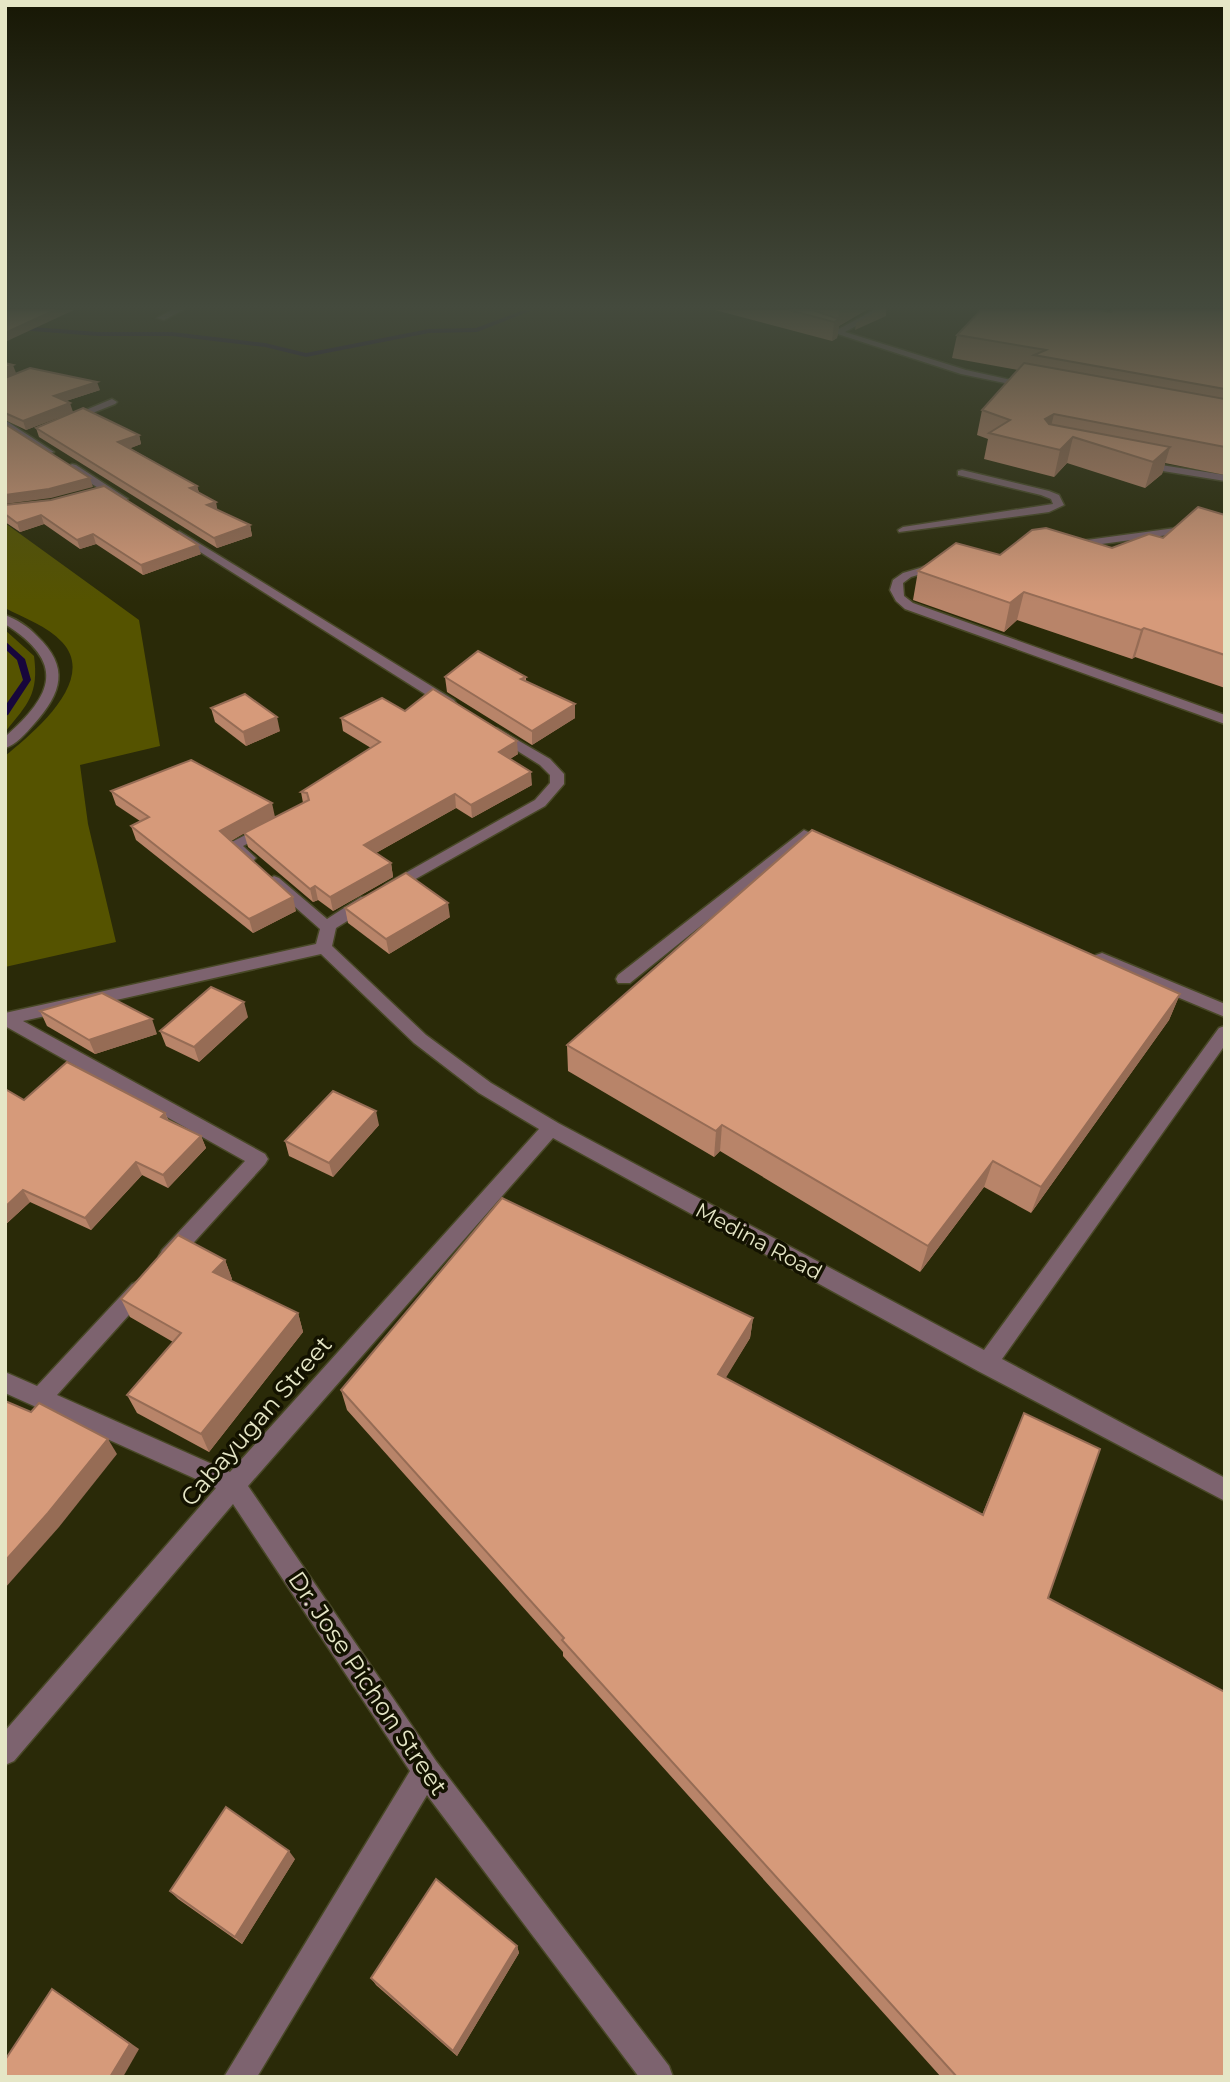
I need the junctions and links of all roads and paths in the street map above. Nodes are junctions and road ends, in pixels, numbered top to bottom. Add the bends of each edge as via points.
1 (99, 407) edge
2 (62, 422) edge
3 (5, 424) edge
4 (37, 432) edge
5 (25, 437) junction
6 (1133, 464) edge
7 (962, 473) dead end
8 (1225, 478) edge
9 (130, 503) edge
10 (165, 526) edge
11 (903, 530) dead end
12 (1225, 530) edge
13 (1061, 547) edge
14 (947, 563) edge
15 (5, 619) edge
16 (467, 713) edge
17 (1225, 720) edge
18 (489, 727) edge
19 (5, 744) edge
20 (279, 822) edge
21 (842, 851) edge
22 (327, 927) junction
23 (324, 948) junction
24 (1084, 952) edge
25 (624, 979) dead end
26 (1225, 1011) edge
27 (6, 1019) edge
28 (1225, 1032) edge
29 (551, 1128) junction
30 (986, 1364) junction
31 (5, 1382) edge
32 (41, 1397) junction
33 (234, 1485) junction
34 (1225, 1490) edge
35 (5, 1752) edge
36 (426, 1770) junction
37 (239, 2077) edge
38 (658, 2077) edge

1 - 2 street
3 - 5 street
4 - 5 street
5 - 9 street via 101,491
6 - 8 street
7 - 11 street via 1045,493 1059,501 1055,508 1017,518
10 - 16 street
12 - 13 street via 1190,528
14 - 17 street via 897,582 899,599
15 - 19 street via 46,648 55,666 53,687 34,716
18 - 22 street via 557,774 550,793
20 - 22 street via 233,845
21 - 25 street via 804,835
22 - 23 street via 322,937
23 - 27 street
23 - 29 street, Medina Road via 420,1039 485,1088
24 - 26 street
27 - 32 street via 258,1159
28 - 30 street
29 - 30 street, Medina Road
29 - 33 street, Cabayugan Street
30 - 34 street, Medina Road
31 - 32 street
32 - 33 street
33 - 35 street, Cabayugan Street
33 - 36 street, Dr. Jose Pichon Street
36 - 37 street
36 - 38 street, Dr. Jose Pichon Street

